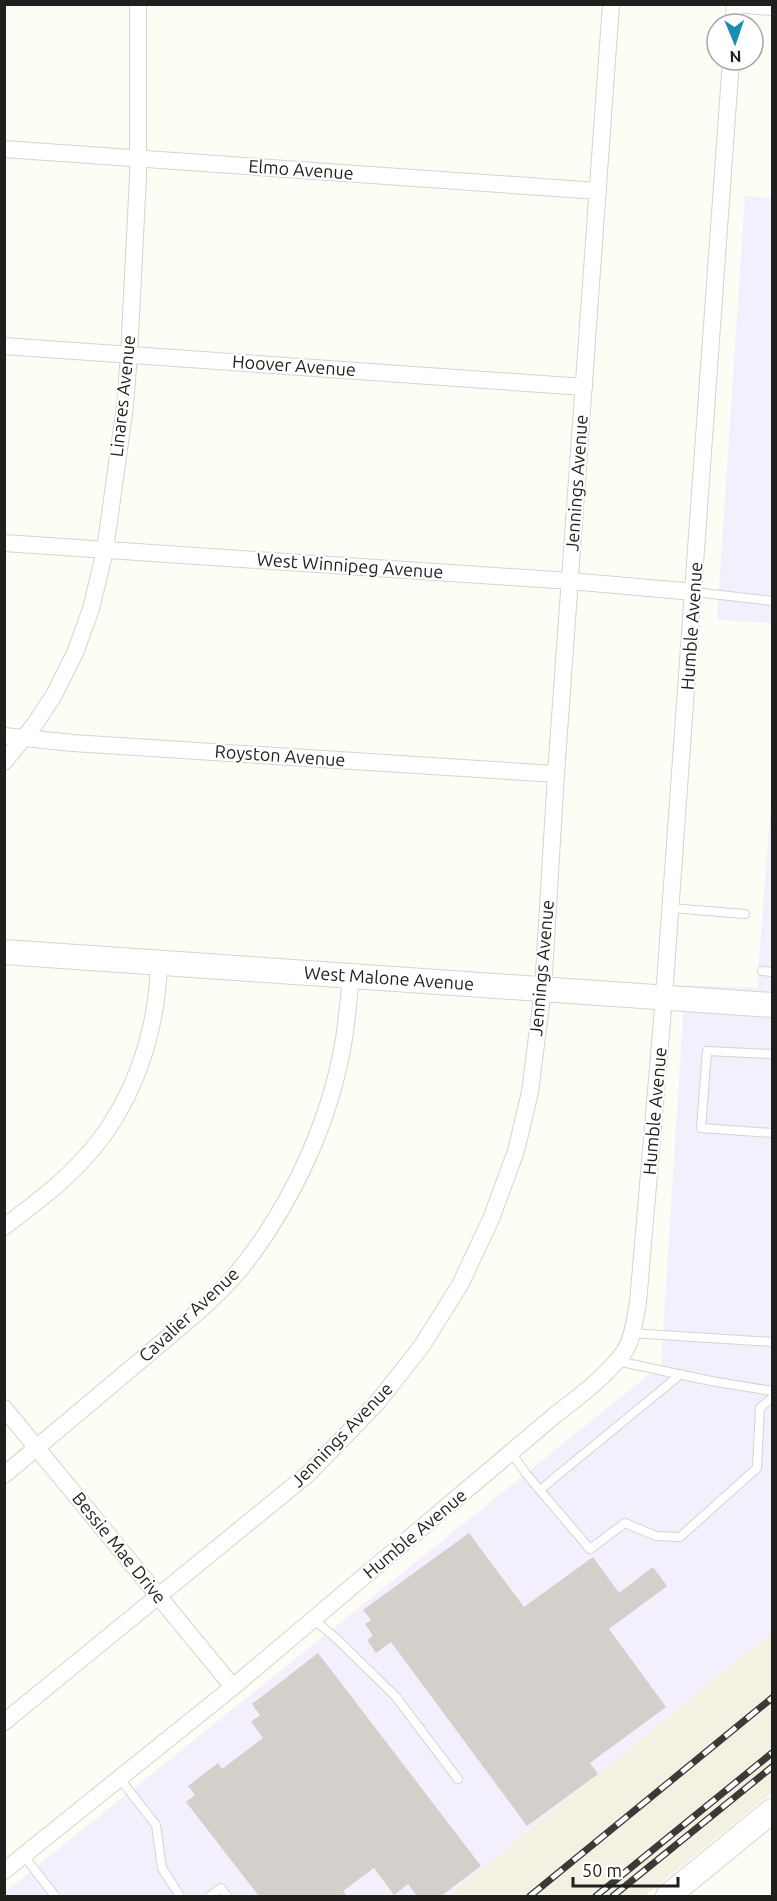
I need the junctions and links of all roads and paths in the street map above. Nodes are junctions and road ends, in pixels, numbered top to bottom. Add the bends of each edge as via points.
1 (138, 4) edge
2 (611, 4) edge
3 (734, 4) edge
4 (772, 7) edge
5 (730, 72) edge
6 (4, 149) edge
7 (137, 158) junction
8 (598, 191) junction
9 (4, 346) edge
10 (129, 355) junction
11 (584, 387) junction
12 (4, 543) edge
13 (105, 550) junction
14 (570, 581) junction
15 (694, 592) junction
16 (772, 601) edge
17 (4, 736) edge
18 (23, 738) junction
19 (4, 762) edge
20 (556, 774) junction
21 (670, 908) junction
22 (745, 914) dead end
23 (4, 952) edge
24 (159, 963) junction
25 (762, 971) dead end
26 (772, 972) edge
27 (351, 976) junction
28 (543, 988) junction
29 (664, 997) junction
30 (772, 1005) edge
31 (772, 1054) edge
32 (772, 1133) edge
33 (4, 1227) edge
34 (631, 1333) junction
35 (772, 1342) edge
36 (616, 1360) junction
37 (681, 1374) junction
38 (772, 1390) edge
39 (772, 1398) edge
40 (4, 1408) edge
41 (37, 1448) junction
42 (511, 1452) junction
43 (4, 1475) edge
44 (541, 1490) junction
45 (159, 1596) junction
46 (313, 1619) junction
47 (233, 1687) junction
48 (4, 1722) edge
49 (120, 1779) junction
50 (459, 1779) dead end
51 (771, 1814) edge
52 (24, 1856) junction
53 (4, 1871) edge
54 (55, 1896) edge
55 (180, 1896) edge
56 (210, 1896) edge
57 (227, 1896) edge
58 (668, 1896) edge

1 - 7 street, Linares Avenue
2 - 8 street, Jennings Avenue
3 - 4 street
5 - 15 street, Humble Avenue
6 - 7 street, Elmo Avenue
7 - 8 street, Elmo Avenue
7 - 10 street, Linares Avenue
8 - 11 street, Jennings Avenue
9 - 10 street, Hoover Avenue
10 - 11 street, Hoover Avenue
10 - 13 street, Linares Avenue
11 - 14 street, Jennings Avenue
12 - 13 street, West Winnipeg Avenue
13 - 14 street, West Winnipeg Avenue
13 - 18 street, Linares Avenue via 91,609 75,653 54,695
14 - 15 street, West Winnipeg Avenue
14 - 20 street, Jennings Avenue
15 - 16 lane
15 - 21 street, Humble Avenue
17 - 18 street, Royston Avenue
18 - 19 street, Linares Avenue
18 - 20 street, Royston Avenue
20 - 28 street, Jennings Avenue
21 - 22 lane
21 - 29 street, Humble Avenue
23 - 24 street, West Malone Avenue
24 - 27 street, West Malone Avenue
24 - 33 street via 153,1022 145,1053 119,1110 83,1160
25 - 26 lane
27 - 28 street, West Malone Avenue
27 - 41 street, Cavalier Avenue via 344,1040 333,1089 317,1136 269,1229 245,1263 205,1305
28 - 29 street, West Malone Avenue
28 - 45 street, Jennings Avenue via 530,1092 516,1151 491,1219 460,1285 427,1338 376,1404 308,1474
29 - 30 street, West Malone Avenue
29 - 34 street, Humble Avenue via 639,1303
31 - 32 lane via 707,1051 701,1128
34 - 35 lane
34 - 36 street, Humble Avenue via 625,1351
36 - 37 lane
36 - 42 street, Humble Avenue via 597,1382
37 - 38 lane
37 - 44 lane
39 - 44 lane via 760,1408 758,1468 680,1537 656,1536 625,1523 590,1549
40 - 41 street, Bessie Mae Drive
41 - 43 street, Cavalier Avenue
41 - 45 street, Bessie Mae Drive
42 - 44 lane
42 - 46 street, Humble Avenue
45 - 47 street, Bessie Mae Drive
45 - 48 street, Jennings Avenue
46 - 47 street, Humble Avenue
46 - 50 lane via 396,1697
47 - 49 street, Humble Avenue
49 - 52 street, Humble Avenue
49 - 55 lane via 156,1825 162,1868
51 - 58 street
52 - 53 street, Humble Avenue
52 - 54 lane
56 - 57 lane via 221,1888

